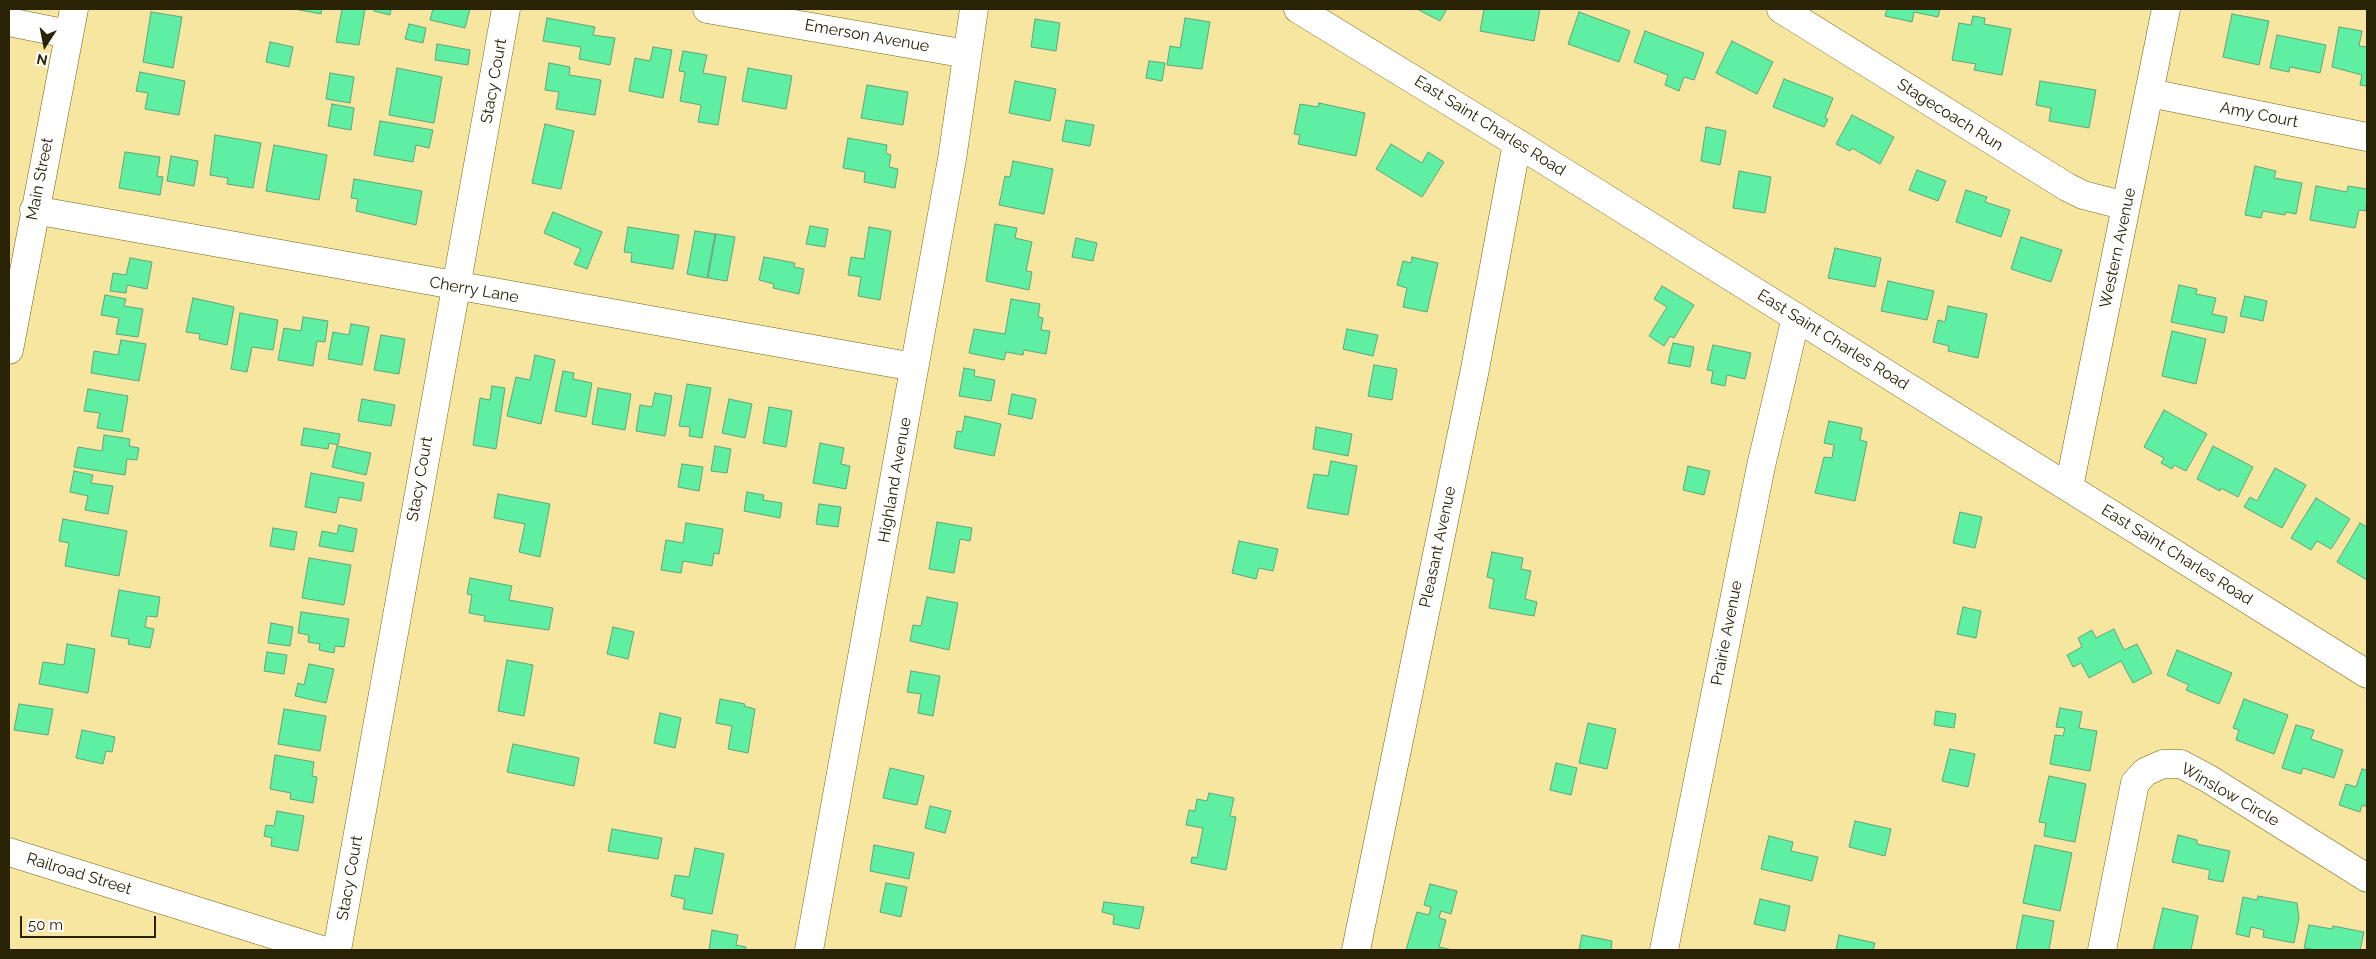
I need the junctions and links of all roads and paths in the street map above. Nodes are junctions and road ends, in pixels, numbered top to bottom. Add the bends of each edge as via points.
1 (506, 9) edge
2 (707, 9) edge
3 (974, 9) edge
4 (1298, 9) edge
5 (1781, 9) edge
6 (2166, 9) edge
7 (71, 21) edge
8 (9, 22) edge
9 (967, 54) junction
10 (2150, 93) junction
11 (2367, 137) edge
12 (1517, 143) junction
13 (2126, 206) junction
14 (34, 210) junction
15 (457, 287) junction
16 (1796, 316) junction
17 (9, 350) edge
18 (914, 367) junction
19 (2069, 487) junction
20 (2367, 674) edge
21 (9, 852) edge
22 (2367, 878) edge
23 (322, 950) edge
24 (337, 950) edge
25 (809, 950) edge
26 (1356, 950) edge
27 (1664, 950) edge
28 (2102, 950) edge

1 - 15 street, Stacy Court
2 - 9 street, Emerson Avenue
3 - 9 street, Highland Avenue
4 - 12 street, East Saint Charles Road
5 - 13 street, Stagecoach Run via 2067,188
6 - 10 street, Western Avenue
7 - 8 street
7 - 14 street, Main Street
9 - 18 street, Highland Avenue via 952,159
10 - 11 street, Amy Court
10 - 13 street, Western Avenue
12 - 16 street, East Saint Charles Road
12 - 26 street, Pleasant Avenue via 1475,369
13 - 19 street, Western Avenue
14 - 15 street, Cherry Lane
14 - 17 street, Main Street
15 - 18 street, Cherry Lane
15 - 24 street, Stacy Court
16 - 19 street, East Saint Charles Road
16 - 27 street, Prairie Avenue via 1761,466
18 - 25 street, Highland Avenue
19 - 20 street, East Saint Charles Road
21 - 23 street, Railroad Street
22 - 28 street, Winslow Circle via 2209,779 2181,764 2163,764 2146,772 2135,783

